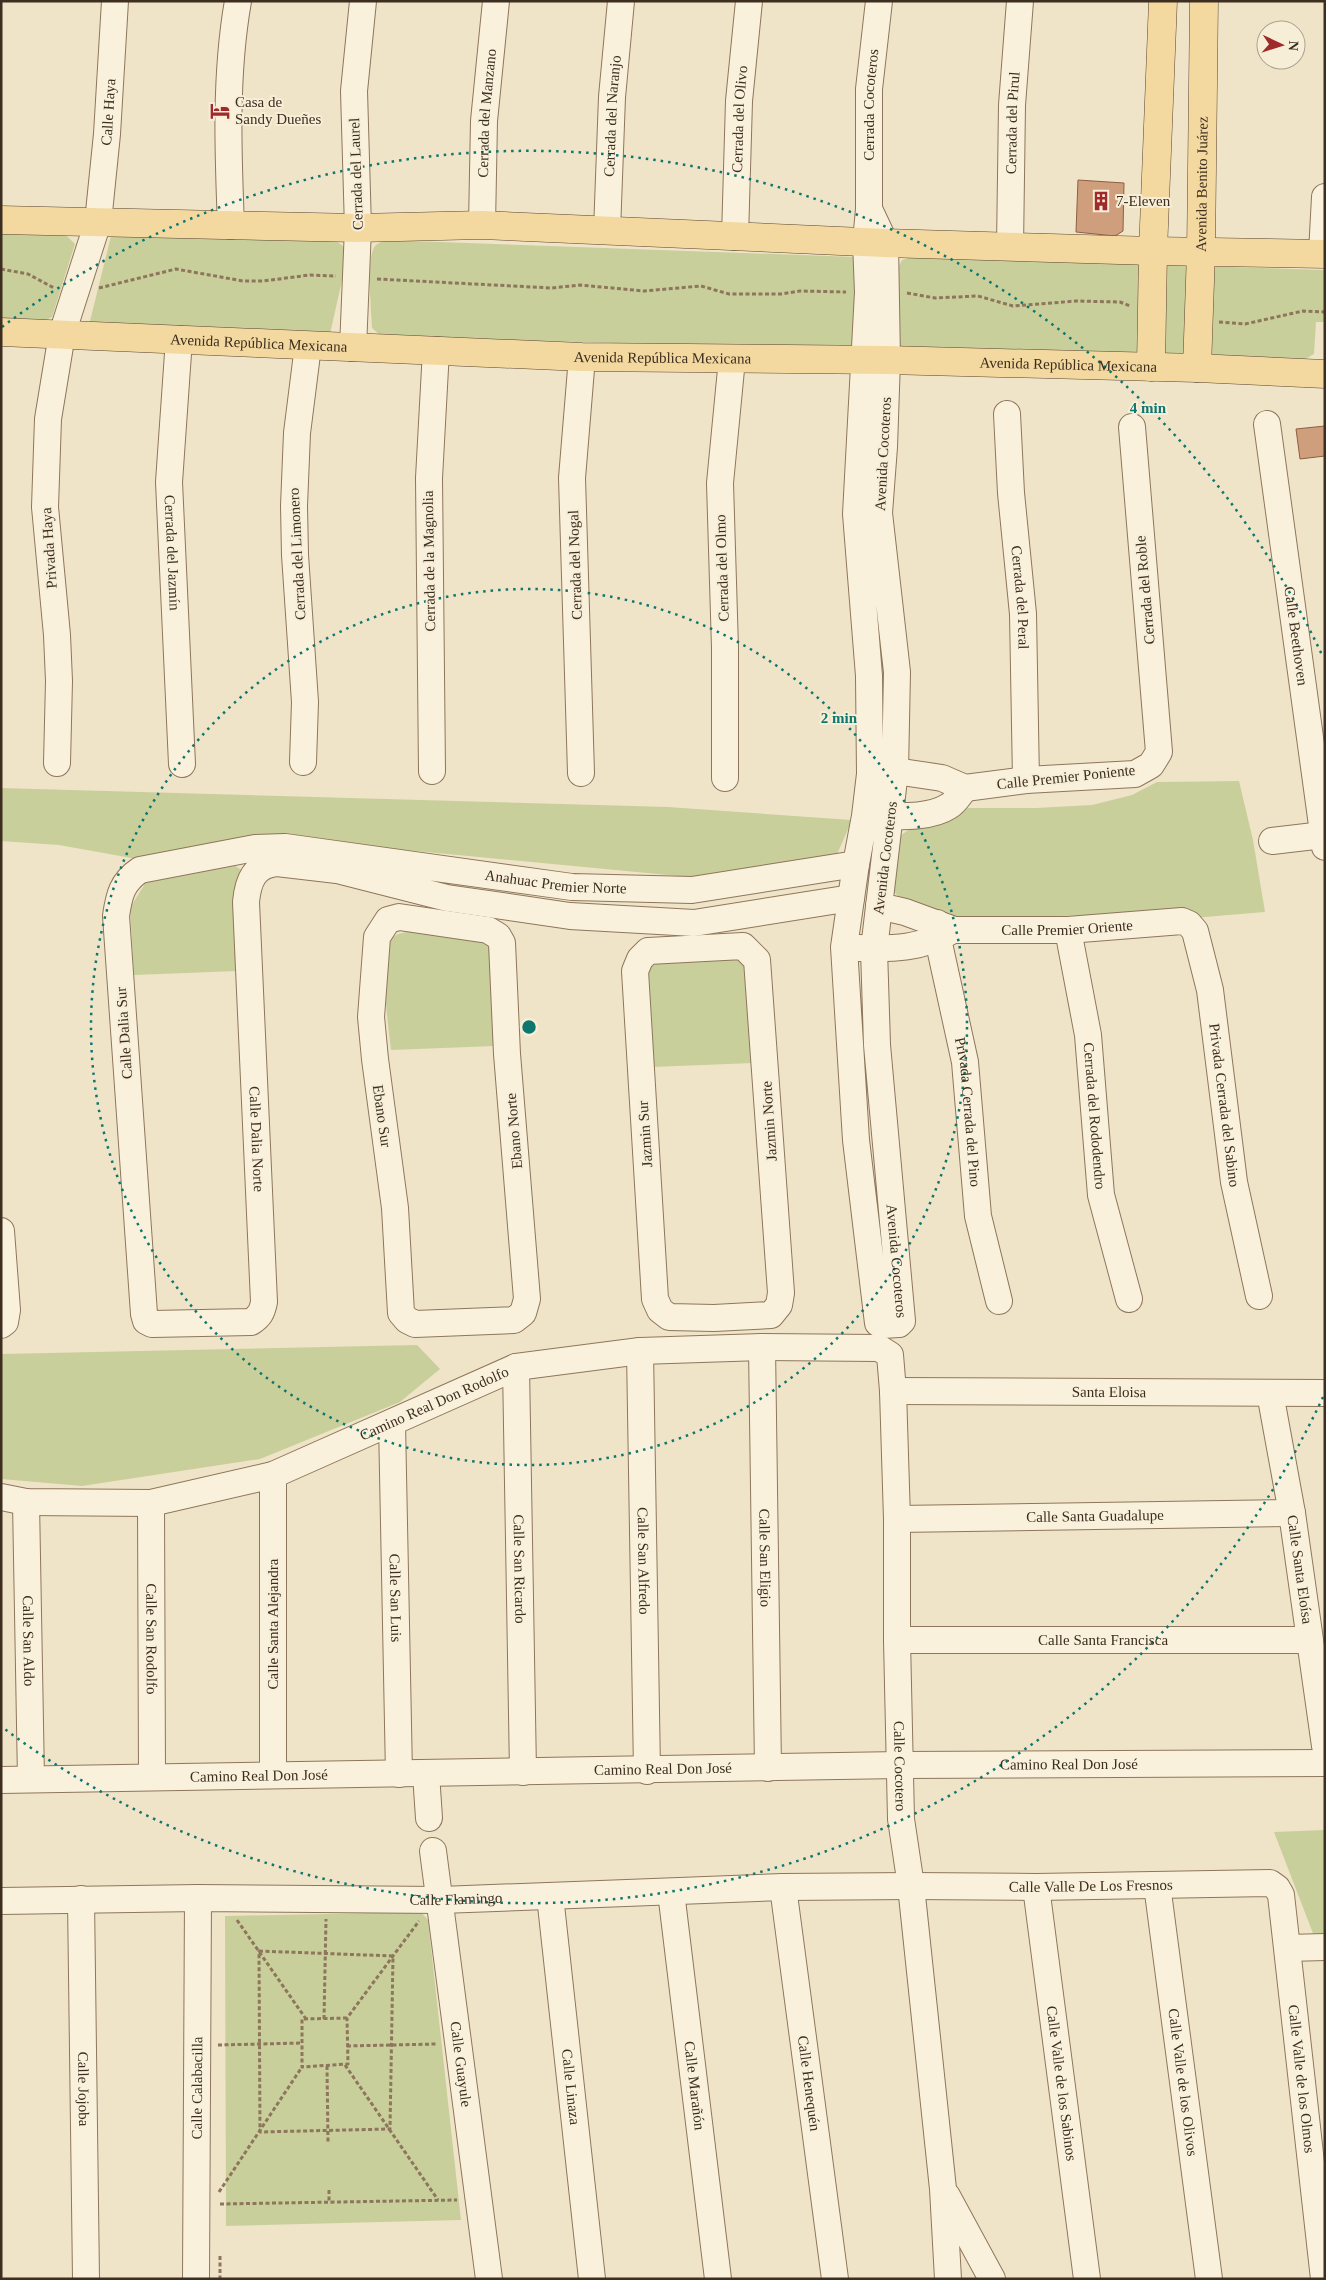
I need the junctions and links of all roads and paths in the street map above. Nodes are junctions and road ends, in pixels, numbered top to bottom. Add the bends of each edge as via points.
1 (115, 1) edge
2 (238, 1) edge
3 (363, 1) edge
4 (496, 1) edge
5 (621, 1) edge
6 (749, 1) edge
7 (879, 1) edge
8 (1020, 1) edge
9 (1163, 1) edge
10 (1204, 1) edge
11 (1325, 197) edge
12 (1, 220) edge
13 (98, 222) junction
14 (482, 225) junction
15 (231, 226) junction
16 (358, 228) junction
17 (607, 231) junction
18 (735, 237) junction
19 (876, 242) junction
20 (1010, 247) junction
21 (1153, 251) junction
22 (1201, 252) junction
23 (1324, 254) edge
24 (1, 269) edge
25 (356, 278) junction
26 (878, 292) junction
27 (76, 293) junction
28 (1325, 312) edge
29 (1152, 314) junction
30 (1198, 321) junction
31 (1, 332) edge
32 (62, 334) junction
33 (179, 340) junction
34 (308, 346) junction
35 (353, 348) junction
36 (436, 350) junction
37 (582, 357) junction
38 (732, 359) junction
39 (876, 359) junction
40 (1151, 368) junction
41 (1196, 368) junction
42 (1319, 370) edge
43 (1007, 414) dead end
44 (1266, 424) dead end
45 (1132, 427) dead end
46 (1159, 752) joint
47 (304, 762) dead end
48 (57, 763) dead end
49 (182, 764) dead end
50 (432, 771) dead end
51 (895, 771) junction
52 (581, 773) dead end
53 (725, 778) dead end
54 (1026, 780) junction
55 (965, 788) junction
56 (866, 816) junction
57 (891, 816) junction
58 (1272, 841) dead end
59 (1324, 841) edge
60 (257, 859) junction
61 (338, 862) junction
62 (856, 864) junction
63 (449, 870) junction
64 (692, 890) junction
65 (851, 898) junction
66 (879, 906) junction
67 (447, 910) junction
68 (1182, 921) joint
69 (1068, 930) junction
70 (943, 931) junction
71 (694, 935) junction
72 (844, 947) junction
73 (874, 948) junction
74 (1, 1231) edge
75 (1259, 1296) dead end
76 (1129, 1299) dead end
77 (999, 1301) dead end
78 (714, 1318) joint
79 (146, 1321) joint
80 (459, 1324) joint
81 (1, 1325) edge
82 (762, 1348) junction
83 (879, 1348) joint
84 (640, 1351) junction
85 (516, 1368) junction
86 (893, 1391) junction
87 (1270, 1393) junction
88 (1325, 1393) edge
89 (392, 1424) junction
90 (273, 1475) junction
91 (14, 1500) edge
92 (151, 1503) junction
93 (1292, 1513) junction
94 (897, 1519) junction
95 (897, 1640) junction
96 (1309, 1640) junction
97 (1325, 1746) edge
98 (1325, 1763) edge
99 (900, 1765) junction
100 (768, 1768) junction
101 (647, 1770) junction
102 (523, 1772) junction
103 (273, 1774) junction
104 (399, 1774) junction
105 (426, 1774) junction
106 (152, 1776) junction
107 (31, 1779) junction
108 (1, 1780) edge
109 (429, 1818) dead end
110 (433, 1850) dead end
111 (1270, 1883) joint
112 (1157, 1885) junction
113 (911, 1886) junction
114 (783, 1887) junction
115 (1036, 1887) junction
116 (671, 1892) junction
117 (550, 1896) junction
118 (198, 1898) junction
119 (81, 1899) junction
120 (1, 1901) edge
121 (432, 1907) junction
122 (326, 1918) dead end
123 (236, 1919) dead end
124 (1325, 1947) edge
125 (1288, 1948) junction
126 (259, 1952) junction
127 (326, 1953) junction
128 (393, 1956) junction
129 (324, 2018) junction
130 (347, 2018) junction
131 (306, 2019) junction
132 (218, 2036) dead end
133 (302, 2043) junction
134 (259, 2044) junction
135 (391, 2044) junction
136 (438, 2044) dead end
137 (218, 2045) junction
138 (348, 2046) junction
139 (218, 2055) dead end
140 (345, 2064) junction
141 (327, 2066) junction
142 (302, 2067) junction
143 (390, 2129) junction
144 (260, 2130) junction
145 (327, 2131) junction
146 (328, 2142) dead end
147 (219, 2182) dead end
148 (943, 2189) junction
149 (329, 2190) dead end
150 (219, 2192) junction
151 (439, 2200) junction
152 (458, 2200) dead end
153 (329, 2202) junction
154 (220, 2204) junction
155 (220, 2214) dead end
156 (220, 2251) dead end
157 (86, 2279) edge
158 (196, 2279) edge
159 (220, 2279) edge
160 (489, 2279) edge
161 (592, 2279) edge
162 (718, 2279) edge
163 (835, 2279) edge
164 (948, 2279) edge
165 (992, 2279) edge
166 (1087, 2279) edge
167 (1209, 2279) edge
168 (1324, 2279) edge

1 - 13 street, Calle Haya
2 - 15 street via 233,29 228,139
3 - 16 street, Cerrada del Laurel via 354,91
4 - 14 street, Cerrada del Manzano via 484,121
5 - 17 street, Cerrada del Naranjo via 612,97
6 - 18 street, Cerrada del Olivo via 739,101
7 - 19 street, Cerrada Cocoteros via 870,89 869,209
8 - 20 street, Cerrada del Pirul via 1012,105
9 - 21 main road
10 - 22 main road, Avenida Benito Juárez
11 - 23 street
12 - 13 main road
13 - 15 main road
13 - 27 street, Calle Haya
14 - 16 main road
14 - 17 main road
15 - 16 main road
16 - 25 street, Cerrada del Laurel
17 - 18 main road
18 - 19 main road
19 - 20 main road
19 - 26 street
20 - 21 main road
21 - 22 main road
21 - 29 main road
22 - 23 main road
22 - 30 main road, Avenida Benito Juárez
24 - 27 path via 28,274 61,291
25 - 26 path via 552,288 580,285 644,291 701,286 729,294
25 - 27 path via 310,275 263,282 176,269
25 - 35 street, Cerrada del Laurel
26 - 29 path via 896,290 935,298 978,296 1013,306 1076,301 1120,302
26 - 39 street
27 - 32 street, Privada Haya
28 - 30 path via 1303,311 1245,324
29 - 40 main road
30 - 41 main road, Avenida Benito Juárez
31 - 32 main road, Avenida República Mexicana
32 - 33 main road, Avenida República Mexicana
32 - 48 street, Privada Haya via 48,419 45,460 45,507 59,681
33 - 34 main road, Avenida República Mexicana
33 - 49 street, Cerrada del Jazmín via 170,482
34 - 35 main road, Avenida República Mexicana
34 - 47 street, Cerrada del Limonero via 296,441 294,506 304,684
35 - 36 main road, Avenida República Mexicana
36 - 37 main road, Avenida República Mexicana
36 - 50 street, Cerrada de la Magnolia via 428,478
37 - 38 main road, Avenida República Mexicana
37 - 52 street, Cerrada del Nogal via 572,478
38 - 39 main road, Avenida República Mexicana
38 - 53 street, Cerrada del Olmo via 720,483
39 - 40 main road, Avenida República Mexicana
39 - 51 street, Avenida Cocoteros via 884,447 879,513 896,672
39 - 56 street, Avenida Cocoteros via 861,404 856,514 869,676 870,774
40 - 41 main road, Avenida República Mexicana
41 - 42 main road, Avenida República Mexicana
43 - 54 street, Cerrada del Peral via 1010,493 1023,614
44 - 59 street, Calle Beethoven
45 - 46 street, Cerrada del Roble
46 - 54 street, Calle Premier Poniente via 1152,765 1135,774
51 - 55 street via 942,778
51 - 57 street, Avenida Cocoteros
54 - 55 street, Calle Premier Poniente
55 - 57 street via 951,805 939,811
56 - 57 street
56 - 62 street, Avenida Cocoteros
57 - 66 street, Avenida Cocoteros
58 - 59 street
60 - 61 street, Anahuac Premier Norte via 270,864
60 - 79 street, Calle Dalia Norte via 246,902 263,1309 261,1315 251,1322 152,1324
60 - 79 street, Calle Dalia Sur via 140,870 129,877 118,899 116,916
61 - 63 street, Anahuac Premier Norte
61 - 67 street, Anahuac Premier Norte
62 - 64 street, Anahuac Premier Norte
62 - 65 street, Avenida Cocoteros
63 - 64 street, Anahuac Premier Norte via 572,888
63 - 67 street
64 - 71 street
65 - 71 street, Anahuac Premier Norte
65 - 72 street, Avenida Cocoteros
66 - 70 street, Calle Premier Oriente
66 - 73 street, Avenida Cocoteros
67 - 71 street, Anahuac Premier Norte via 570,916
67 - 80 street, Ebano Norte via 498,936 502,943 507,1054 527,1299 523,1313 514,1320
67 - 80 street, Ebano Sur via 388,920 377,937 371,1016 395,1208 400,1313 415,1324
68 - 69 street, Calle Premier Oriente
68 - 75 street, Privada Cerrada del Sabino via 1195,931 1210,990 1234,1182
69 - 70 street, Calle Premier Oriente
69 - 76 street, Cerrada del Rododendro via 1088,1035 1101,1195
70 - 73 street, Calle Premier Oriente via 924,945
70 - 77 street, Privada Cerrada del Pino via 965,1062 978,1216
71 - 78 street, Jazmin Sur via 648,951 635,971 655,1299 660,1310 669,1317
71 - 78 street, Jazmin Norte via 743,946 757,960 781,1293 779,1305 771,1315
72 - 73 street, Calle Premier Oriente
72 - 73 street, Avenida Cocoteros via 856,1140 878,1322 882,1325 902,1321 877,1045
74 - 81 street via 7,1310 5,1322
82 - 83 street, Camino Real Don Rodolfo
82 - 84 street, Camino Real Don Rodolfo
82 - 100 street, Calle San Eligio
83 - 86 street, Calle Cocotero via 890,1355
84 - 85 street, Camino Real Don Rodolfo
84 - 101 street, Calle San Alfredo
85 - 89 street, Camino Real Don Rodolfo
85 - 102 street, Calle San Ricardo
86 - 87 street, Santa Eloisa
86 - 94 street, Calle Cocotero
87 - 88 street, Santa Eloisa
87 - 93 street, Calle Santa Eloísa
89 - 90 street, Camino Real Don Rodolfo
89 - 104 street, Calle San Luis
90 - 92 street, Camino Real Don Rodolfo
90 - 103 street, Calle Santa Alejandra
91 - 92 street, Camino Real Don Rodolfo
91 - 107 street, Calle San Aldo
92 - 106 street, Calle San Rodolfo
93 - 94 street, Calle Santa Guadalupe
93 - 96 street, Calle Santa Eloísa
94 - 95 street, Calle Cocotero
95 - 96 street, Calle Santa Francisca
95 - 99 street, Calle Cocotero
96 - 97 street, Calle Santa Eloísa
98 - 99 street, Camino Real Don José
99 - 100 street, Camino Real Don José
99 - 113 street, Calle Cocotero via 901,1819
100 - 101 street, Camino Real Don José
101 - 102 street, Camino Real Don José
102 - 105 street, Camino Real Don José
103 - 104 street, Camino Real Don José
103 - 106 street, Camino Real Don José
104 - 105 street, Camino Real Don José
105 - 109 street
106 - 107 street, Camino Real Don José
107 - 108 street, Camino Real Don José
110 - 121 street, Calle Guayule
111 - 112 street, Calle Valle De Los Fresnos
111 - 125 street, Calle Valle de los Olmos via 1281,1895
112 - 115 street, Calle Valle De Los Fresnos
112 - 167 street, Calle Valle de los Olivos
113 - 114 street, Calle Flamingo
113 - 115 street, Calle Valle De Los Fresnos
113 - 148 street, Calle Cocotero
114 - 116 street, Calle Flamingo
114 - 163 street, Calle Henequén
115 - 166 street, Calle Valle de los Sabinos
116 - 117 street, Calle Flamingo
116 - 162 street, Calle Marañón
117 - 121 street, Calle Flamingo
117 - 161 street, Calle Linaza
118 - 119 street, Calle Flamingo
118 - 121 street, Calle Flamingo
118 - 158 street, Calle Calabacilla
119 - 120 street, Calle Flamingo
119 - 157 street, Calle Jojoba
121 - 128 path
121 - 160 street, Calle Guayule
122 - 127 path
123 - 126 path
124 - 125 street
125 - 168 street, Calle Valle de los Olmos
126 - 127 path
126 - 131 path
126 - 134 path
127 - 128 path
127 - 129 path
128 - 130 path
128 - 135 path
129 - 130 path
129 - 131 path
130 - 138 path
131 - 133 path via 302,2019
132 - 137 path
133 - 134 path
133 - 142 path
134 - 137 path
134 - 144 path
135 - 136 path
135 - 138 path
135 - 143 path
137 - 139 path
138 - 140 path via 348,2064
140 - 141 path
140 - 143 path
141 - 142 path
141 - 145 path
142 - 144 path
143 - 145 path
143 - 151 path
144 - 145 path
144 - 150 path
145 - 146 path
147 - 150 path
148 - 164 street, Calle Cocotero
148 - 165 street, Calle Cocotero
149 - 153 path
150 - 154 path
151 - 152 path
151 - 153 path
153 - 154 path
154 - 155 path
156 - 159 path

